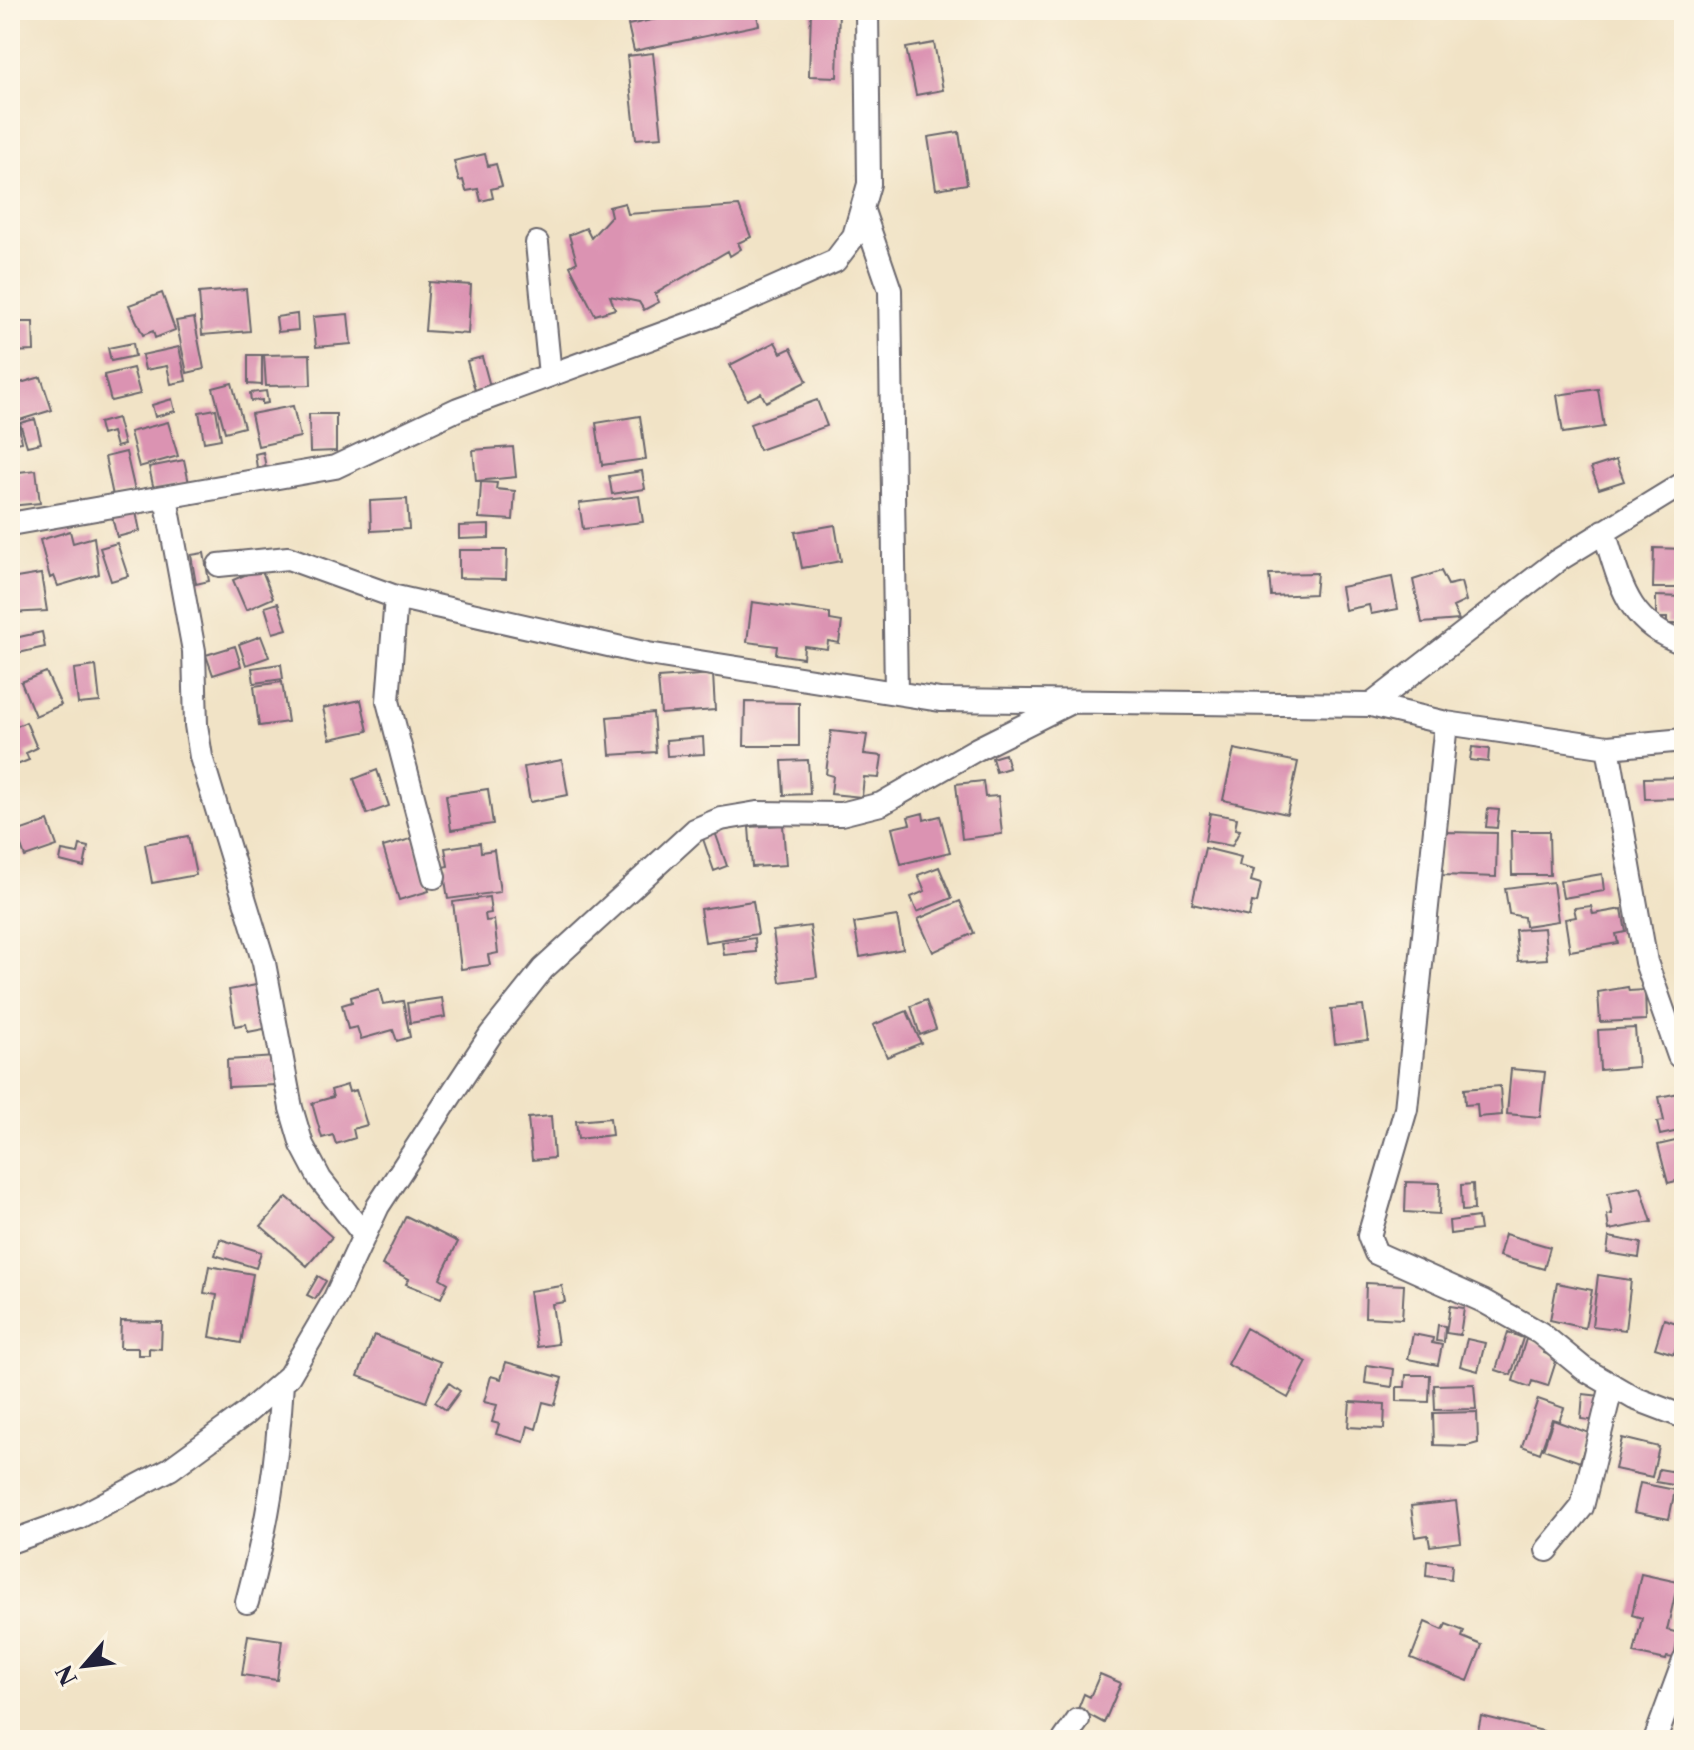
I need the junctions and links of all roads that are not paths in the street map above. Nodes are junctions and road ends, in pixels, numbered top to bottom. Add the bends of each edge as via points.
1 (867, 10) edge
2 (863, 211) junction
3 (537, 243) dead end
4 (550, 375) junction
5 (1684, 483) edge
6 (166, 498) junction
7 (10, 524) edge
8 (1604, 531) junction
9 (219, 565) dead end
10 (396, 597) junction
11 (1684, 643) edge
12 (896, 693) junction
13 (1073, 701) junction
14 (1371, 705) junction
15 (1446, 723) junction
16 (1684, 740) edge
17 (1608, 747) junction
18 (434, 877) dead end
19 (1684, 1058) edge
20 (364, 1235) junction
21 (282, 1383) junction
22 (1612, 1385) junction
23 (1684, 1417) edge
24 (10, 1542) edge
25 (1547, 1550) dead end
26 (247, 1602) dead end
27 (1684, 1661) edge
28 (1078, 1720) dead end
29 (1064, 1740) edge
30 (1655, 1740) edge

1 - 2 street via 869,184
2 - 4 street via 854,236 835,261 711,316
2 - 12 street via 890,290
3 - 4 street
4 - 6 street via 458,409 335,467
5 - 8 street
6 - 7 street
6 - 20 street via 194,651 201,757 264,963 291,1108 320,1179
8 - 11 street via 1624,594 1650,629
8 - 14 street via 1557,561
9 - 10 street via 288,558
10 - 12 street via 648,654
10 - 18 street via 388,701
12 - 13 street via 940,700
13 - 14 street
13 - 20 street via 881,804 841,814 757,813 695,830 543,969 491,1034
14 - 15 street
15 - 17 street
15 - 22 street via 1406,1109 1369,1236 1376,1253 1483,1301 1540,1333
16 - 17 street
17 - 19 street via 1646,962
20 - 21 street via 302,1357
21 - 24 street via 170,1469 77,1518
21 - 26 street via 269,1520
22 - 23 street
22 - 25 street via 1582,1507
27 - 30 street
28 - 29 street

